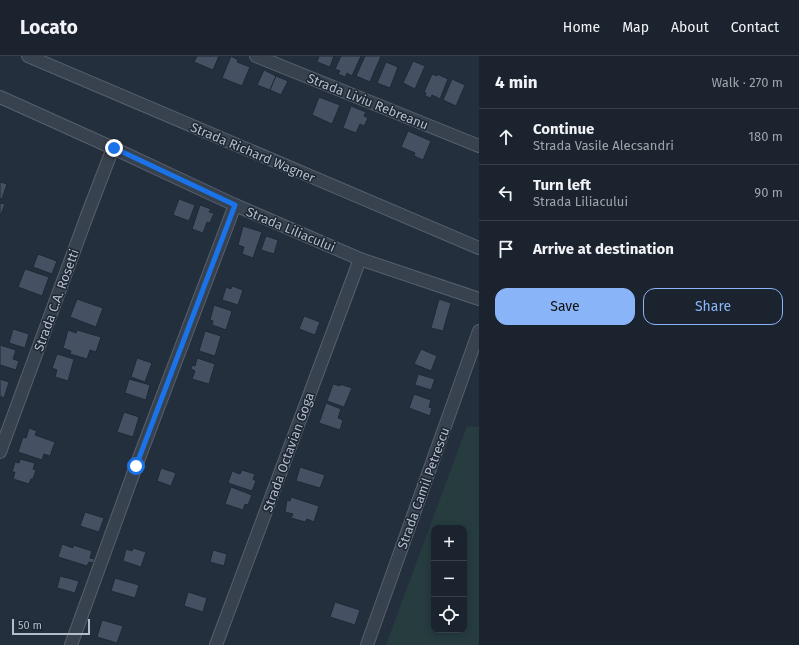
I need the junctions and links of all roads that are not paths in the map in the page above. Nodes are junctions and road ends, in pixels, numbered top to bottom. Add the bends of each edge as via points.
1 (28, 56) edge
2 (256, 56) edge
3 (0, 97) edge
4 (479, 146) edge
5 (114, 148) junction
6 (235, 205) junction
7 (479, 248) edge
8 (360, 259) junction
9 (479, 299) edge
10 (479, 331) edge
11 (0, 452) edge
12 (71, 645) edge
13 (216, 645) edge
14 (367, 645) edge

1 - 7 street, Strada Richard Wagner
2 - 4 street, Strada Liviu Rebreanu
3 - 5 street, Strada Liliacului
5 - 6 street, Strada Liliacului
5 - 11 street, Strada C.A. Rosetti
6 - 8 street, Strada Liliacului
6 - 12 street
8 - 9 street, Strada Liliacului
8 - 13 street, Strada Octavian Goga
10 - 14 street, Strada Camil Petrescu

